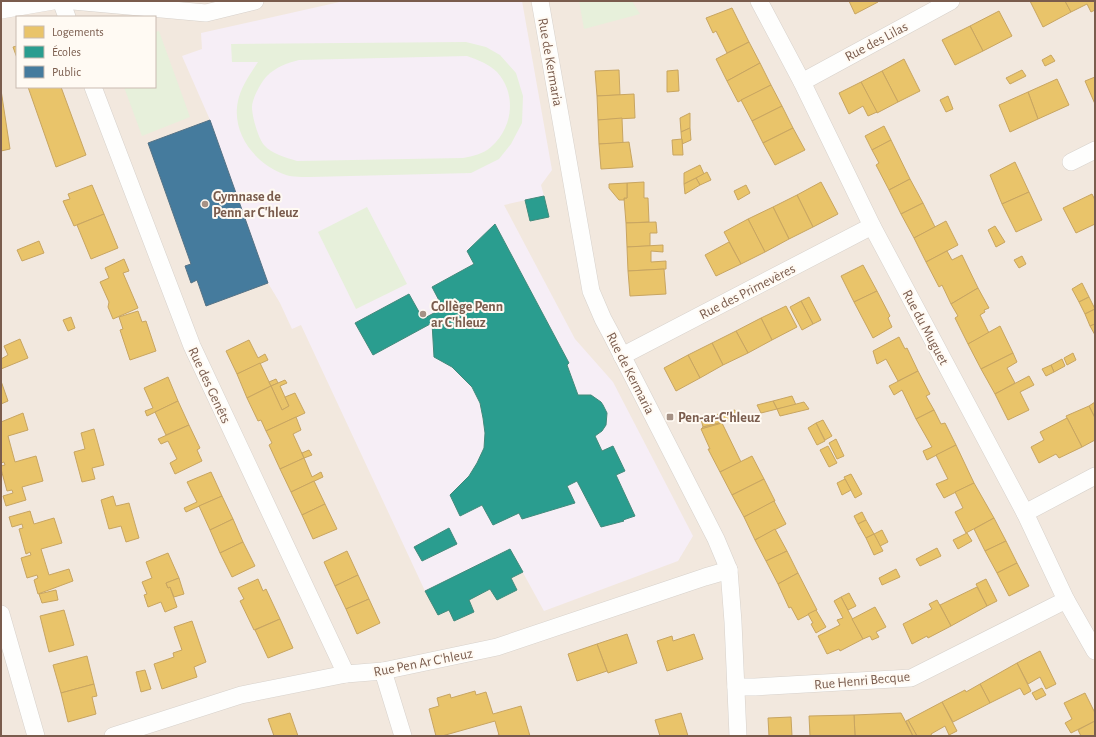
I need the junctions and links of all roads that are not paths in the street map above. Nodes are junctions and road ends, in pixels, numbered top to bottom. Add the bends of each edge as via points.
1 (53, 1) edge
2 (61, 1) edge
3 (73, 1) edge
4 (255, 1) edge
5 (540, 1) edge
6 (759, 1) edge
7 (951, 1) edge
8 (116, 3) edge
9 (1, 10) edge
10 (67, 16) edge
11 (802, 82) junction
12 (93, 88) edge
13 (1095, 150) edge
14 (1071, 162) dead end
15 (872, 226) junction
16 (622, 356) junction
17 (1095, 476) edge
18 (1024, 512) junction
19 (729, 570) junction
20 (1066, 600) junction
21 (1, 614) edge
22 (1095, 651) edge
23 (384, 671) junction
24 (346, 674) junction
25 (736, 687) junction
26 (36, 736) edge
27 (113, 736) edge
28 (403, 736) edge
29 (738, 736) edge

1 - 9 street
2 - 10 street
3 - 8 street
4 - 8 street via 206,13
5 - 16 street, Rue de Kermaria via 591,291
6 - 11 street, Rue du Muguet
7 - 11 street, Rue des Lilas
11 - 15 street, Rue du Muguet
12 - 24 street, Rue des Genêts via 192,346
13 - 14 street
15 - 16 street, Rue des Primevères
15 - 18 street, Rue du Muguet
16 - 19 street, Rue de Kermaria via 716,539
17 - 18 street
18 - 20 street, Rue du Muguet
19 - 23 street, Rue Pen Ar C'hleuz via 497,647
19 - 25 street, Rue de Kermaria
20 - 22 street, Rue du Muguet
20 - 25 street, Rue Henri Becque via 912,678
21 - 26 street
23 - 24 street, Rue Pen Ar C'hleuz
23 - 28 street
24 - 27 street, Rue Pen Ar C'hleuz via 241,695
25 - 29 street, Rue de Kermaria

